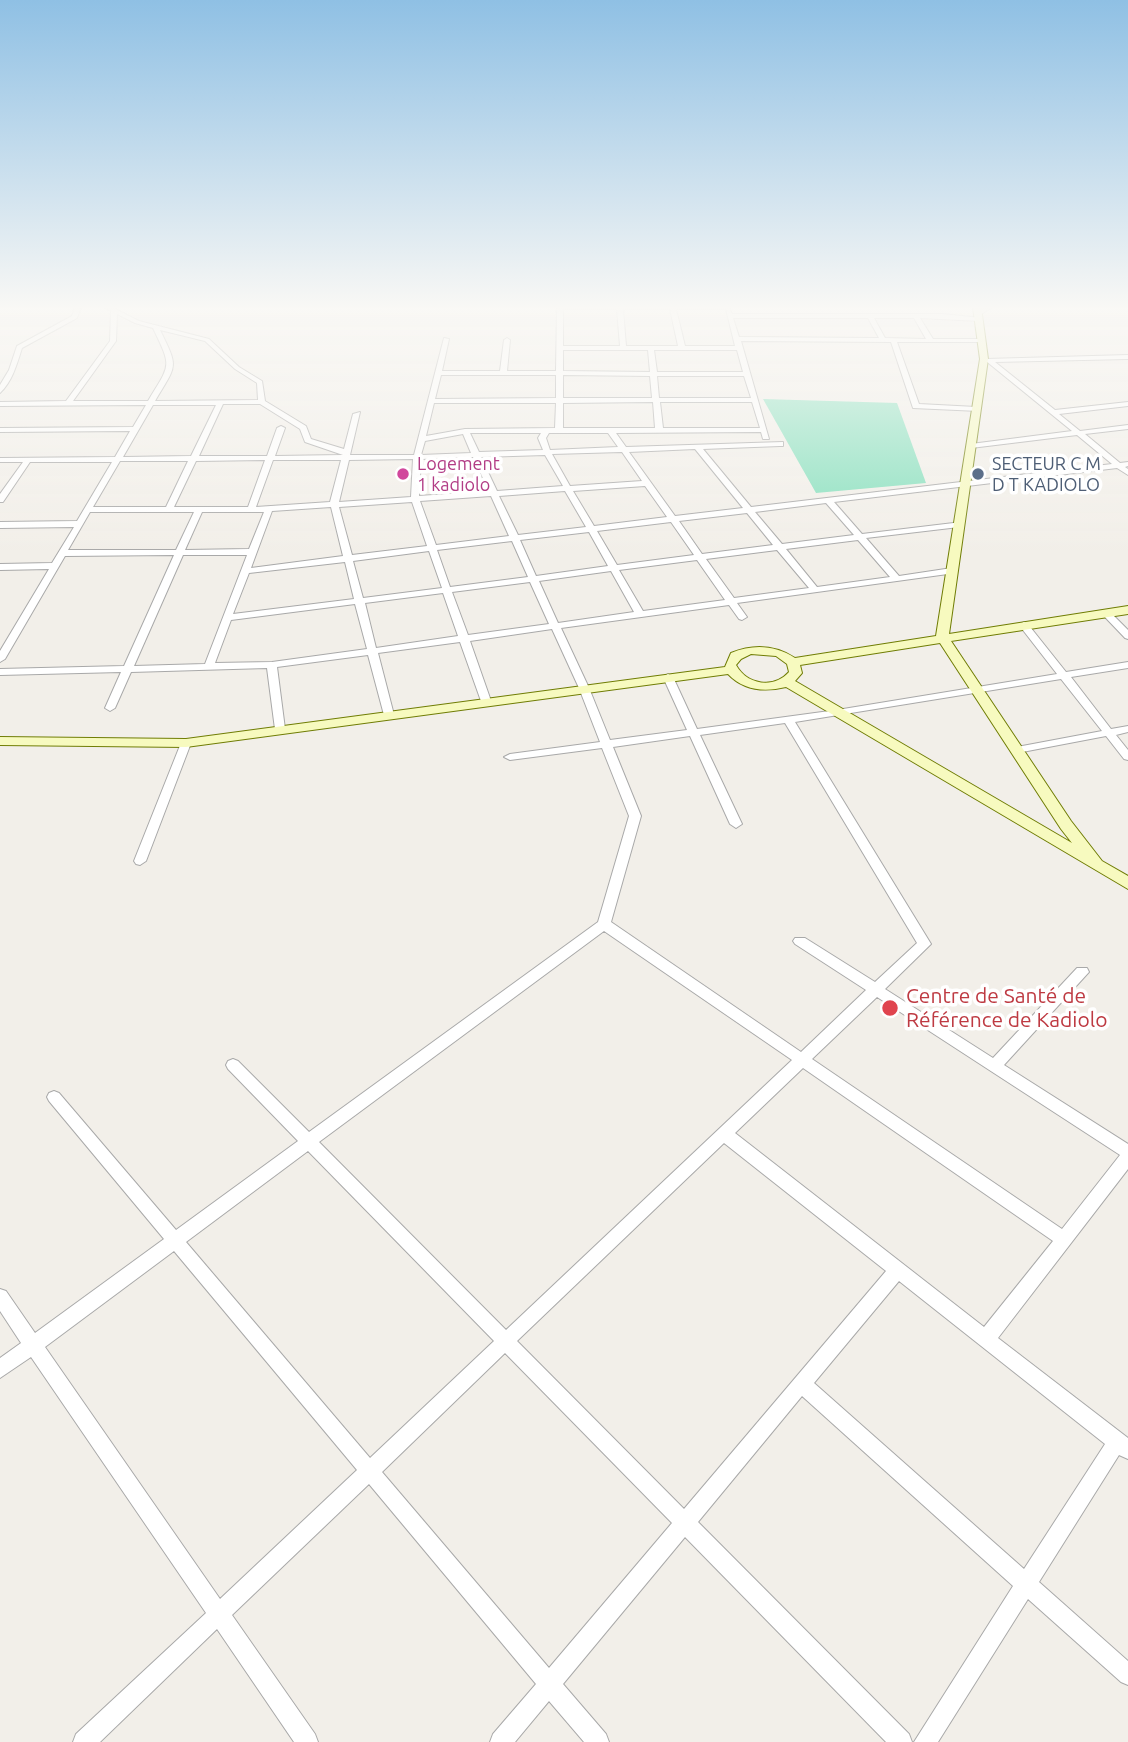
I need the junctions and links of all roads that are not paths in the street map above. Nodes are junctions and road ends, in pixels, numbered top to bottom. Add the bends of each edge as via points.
1 (79, 388) edge
2 (159, 388) edge
3 (261, 388) edge
4 (434, 388) edge
5 (559, 388) edge
6 (655, 388) edge
7 (751, 388) edge
8 (910, 388) edge
9 (980, 388) edge
10 (1023, 388) edge
11 (559, 400) junction
12 (656, 400) junction
13 (755, 400) junction
14 (431, 401) junction
15 (221, 402) junction
16 (262, 402) junction
17 (68, 403) junction
18 (151, 403) junction
19 (0, 404) edge
20 (1124, 404) edge
21 (976, 409) junction
22 (1128, 411) edge
23 (1053, 412) junction
24 (357, 414) dead end
25 (281, 428) dead end
26 (1128, 428) edge
27 (135, 429) junction
28 (0, 430) edge
29 (547, 430) junction
30 (559, 430) junction
31 (610, 430) junction
32 (659, 430) junction
33 (764, 430) junction
34 (1079, 433) junction
35 (424, 435) junction
36 (467, 435) junction
37 (768, 444) junction
38 (780, 444) dead end
39 (971, 446) junction
40 (696, 447) junction
41 (624, 450) junction
42 (547, 453) junction
43 (477, 455) junction
44 (347, 456) junction
45 (417, 457) junction
46 (270, 458) junction
47 (118, 459) junction
48 (194, 459) junction
49 (0, 460) edge
50 (28, 460) junction
51 (1123, 465) edge
52 (1128, 473) edge
53 (648, 484) junction
54 (965, 484) junction
55 (568, 489) junction
56 (495, 494) junction
57 (415, 499) junction
58 (0, 500) edge
59 (828, 500) junction
60 (334, 505) junction
61 (169, 509) junction
62 (200, 509) junction
63 (251, 509) junction
64 (269, 509) junction
65 (88, 510) junction
66 (749, 510) junction
67 (673, 519) junction
68 (79, 524) junction
69 (959, 524) junction
70 (0, 525) edge
71 (591, 529) junction
72 (860, 537) junction
73 (515, 538) junction
74 (779, 547) junction
75 (432, 548) junction
76 (180, 552) junction
77 (252, 552) junction
78 (62, 553) junction
79 (700, 557) junction
80 (348, 558) junction
81 (54, 566) junction
82 (0, 567) edge
83 (614, 568) junction
84 (245, 570) junction
85 (952, 571) junction
86 (534, 579) junction
87 (897, 579) junction
88 (447, 590) junction
89 (815, 590) junction
90 (359, 601) junction
91 (731, 602) junction
92 (1128, 610) edge
93 (1106, 613) junction
94 (640, 614) junction
95 (742, 617) dead end
96 (227, 618) junction
97 (1024, 625) junction
98 (556, 626) junction
99 (1128, 636) edge
100 (942, 637) junction
101 (464, 638) junction
102 (372, 651) junction
103 (1, 656) edge
104 (793, 662) junction
105 (272, 665) junction
106 (1128, 665) edge
107 (209, 666) junction
108 (128, 668) junction
109 (732, 670) junction
110 (0, 672) edge
111 (1064, 676) junction
112 (668, 677) junction
113 (787, 682) junction
114 (584, 688) junction
115 (977, 690) junction
116 (486, 702) junction
117 (110, 708) dead end
118 (837, 713) junction
119 (389, 715) junction
120 (788, 719) junction
121 (280, 729) junction
122 (1128, 729) edge
123 (694, 732) junction
124 (1109, 733) junction
125 (0, 741) edge
126 (186, 743) junction
127 (606, 744) junction
128 (1017, 750) junction
129 (510, 757) dead end
130 (1128, 757) edge
131 (736, 824) dead end
132 (140, 861) dead end
133 (1097, 865) junction
134 (1128, 883) edge
135 (604, 924) junction
136 (800, 941) dead end
137 (1082, 972) dead end
138 (876, 990) junction
139 (802, 1059) junction
140 (233, 1065) dead end
141 (994, 1066) junction
142 (54, 1097) dead end
143 (724, 1134) junction
144 (309, 1141) junction
145 (1128, 1155) edge
146 (1064, 1239) junction
147 (174, 1240) junction
148 (897, 1270) junction
149 (0, 1297) edge
150 (986, 1339) junction
151 (506, 1341) junction
152 (33, 1345) junction
153 (0, 1368) edge
154 (802, 1384) junction
155 (1122, 1446) edge
156 (369, 1471) junction
157 (685, 1523) junction
158 (1026, 1584) junction
159 (219, 1614) junction
160 (1128, 1675) edge
161 (549, 1684) junction
162 (85, 1742) edge
163 (307, 1742) edge
164 (501, 1742) edge
165 (598, 1742) edge
166 (901, 1742) edge
167 (926, 1742) edge

1 - 17 street
2 - 18 street
3 - 16 street
4 - 14 street
5 - 11 street
6 - 12 street
7 - 13 street
8 - 21 street via 916,406
9 - 21 main road
10 - 23 street
11 - 12 street
11 - 14 street
11 - 30 street
12 - 13 street
12 - 32 street
13 - 33 street
14 - 35 street
15 - 16 street
15 - 18 street
15 - 48 street
16 - 44 street via 303,428 308,440
17 - 18 street
17 - 19 street
18 - 27 street
20 - 22 street
20 - 23 street
21 - 39 main road
23 - 34 street
24 - 44 street
25 - 46 street
26 - 34 street
27 - 28 street
27 - 47 street
29 - 30 street
29 - 36 street
29 - 42 street via 542,438
30 - 31 street
31 - 32 street
31 - 41 street
32 - 33 street
33 - 37 street
34 - 39 street
34 - 51 street
35 - 36 street
35 - 45 street
36 - 43 street
37 - 38 street
37 - 40 street
39 - 54 main road
40 - 41 street
40 - 66 street
41 - 42 street
41 - 53 street
42 - 43 street
42 - 55 street
43 - 45 street
43 - 56 street
44 - 45 street
44 - 46 street
44 - 60 street
45 - 57 street
46 - 48 street
46 - 63 street
47 - 48 street
47 - 50 street
47 - 65 street
48 - 61 street
49 - 50 street
50 - 58 street
51 - 52 street
51 - 54 street
53 - 55 street
53 - 67 street
54 - 59 street
54 - 69 main road
55 - 56 street
55 - 71 street
56 - 57 street
56 - 73 street
57 - 60 street
57 - 75 street
59 - 66 street
59 - 72 street
60 - 64 street
60 - 80 street
61 - 62 street
61 - 65 street
62 - 63 street
62 - 76 street
63 - 64 street
64 - 77 street
65 - 68 street
66 - 67 street
66 - 74 street
67 - 71 street
67 - 79 street
68 - 70 street
68 - 78 street
69 - 72 street
69 - 85 main road
71 - 73 street
71 - 83 street
72 - 74 street
72 - 87 street
73 - 75 street
73 - 86 street
74 - 79 street
74 - 89 street
75 - 80 street
75 - 88 street
76 - 77 street
76 - 78 street
76 - 108 street
77 - 84 street
78 - 81 street
79 - 83 street
79 - 91 street
80 - 84 street
80 - 90 street
81 - 82 street
81 - 103 street
83 - 86 street
83 - 94 street
84 - 96 street
85 - 87 street
85 - 100 main road
86 - 88 street
86 - 98 street
87 - 89 street
88 - 90 street
88 - 101 street
89 - 91 street
90 - 96 street
90 - 102 street
91 - 94 street
91 - 95 street
92 - 93 main road
93 - 97 main road
93 - 99 street
94 - 98 street
96 - 107 street
97 - 100 main road
97 - 111 street
98 - 101 street
98 - 114 street
100 - 104 main road
100 - 115 main road
101 - 102 street
101 - 116 street
102 - 105 street
102 - 119 street
104 - 109 main road via 779,653 749,650 732,660
104 - 113 main road via 796,673
105 - 107 street
105 - 121 street
106 - 111 street
107 - 108 street
108 - 110 street
108 - 117 street
109 - 112 main road
109 - 113 main road via 755,685
111 - 115 street
111 - 124 street
112 - 114 main road
112 - 123 street
113 - 118 main road
114 - 116 main road
114 - 127 street
115 - 118 street
115 - 128 main road
116 - 119 main road
118 - 120 street
118 - 133 main road
119 - 121 main road
120 - 123 street
120 - 138 street via 923,944
121 - 126 main road
122 - 124 street
123 - 127 street
123 - 131 street
124 - 128 street
124 - 130 street
125 - 126 main road
126 - 132 street
127 - 129 street
127 - 135 street via 635,816
128 - 133 main road
133 - 134 main road
135 - 139 street
135 - 144 street
136 - 138 street
137 - 141 street
138 - 139 street
138 - 141 street
139 - 143 street
139 - 146 street
140 - 144 street
141 - 145 street
142 - 147 street
143 - 148 street
143 - 151 street
144 - 147 street
144 - 151 street
145 - 146 street
146 - 150 street
147 - 152 street
147 - 156 street
148 - 150 street
148 - 154 street
149 - 152 street
150 - 155 street
151 - 156 street
151 - 157 street
152 - 153 street
152 - 159 street
154 - 157 street
154 - 158 street
155 - 158 street
156 - 159 street
156 - 161 street
157 - 161 street
157 - 166 street
158 - 160 street
158 - 167 street
159 - 162 street
159 - 163 street
161 - 164 street
161 - 165 street

